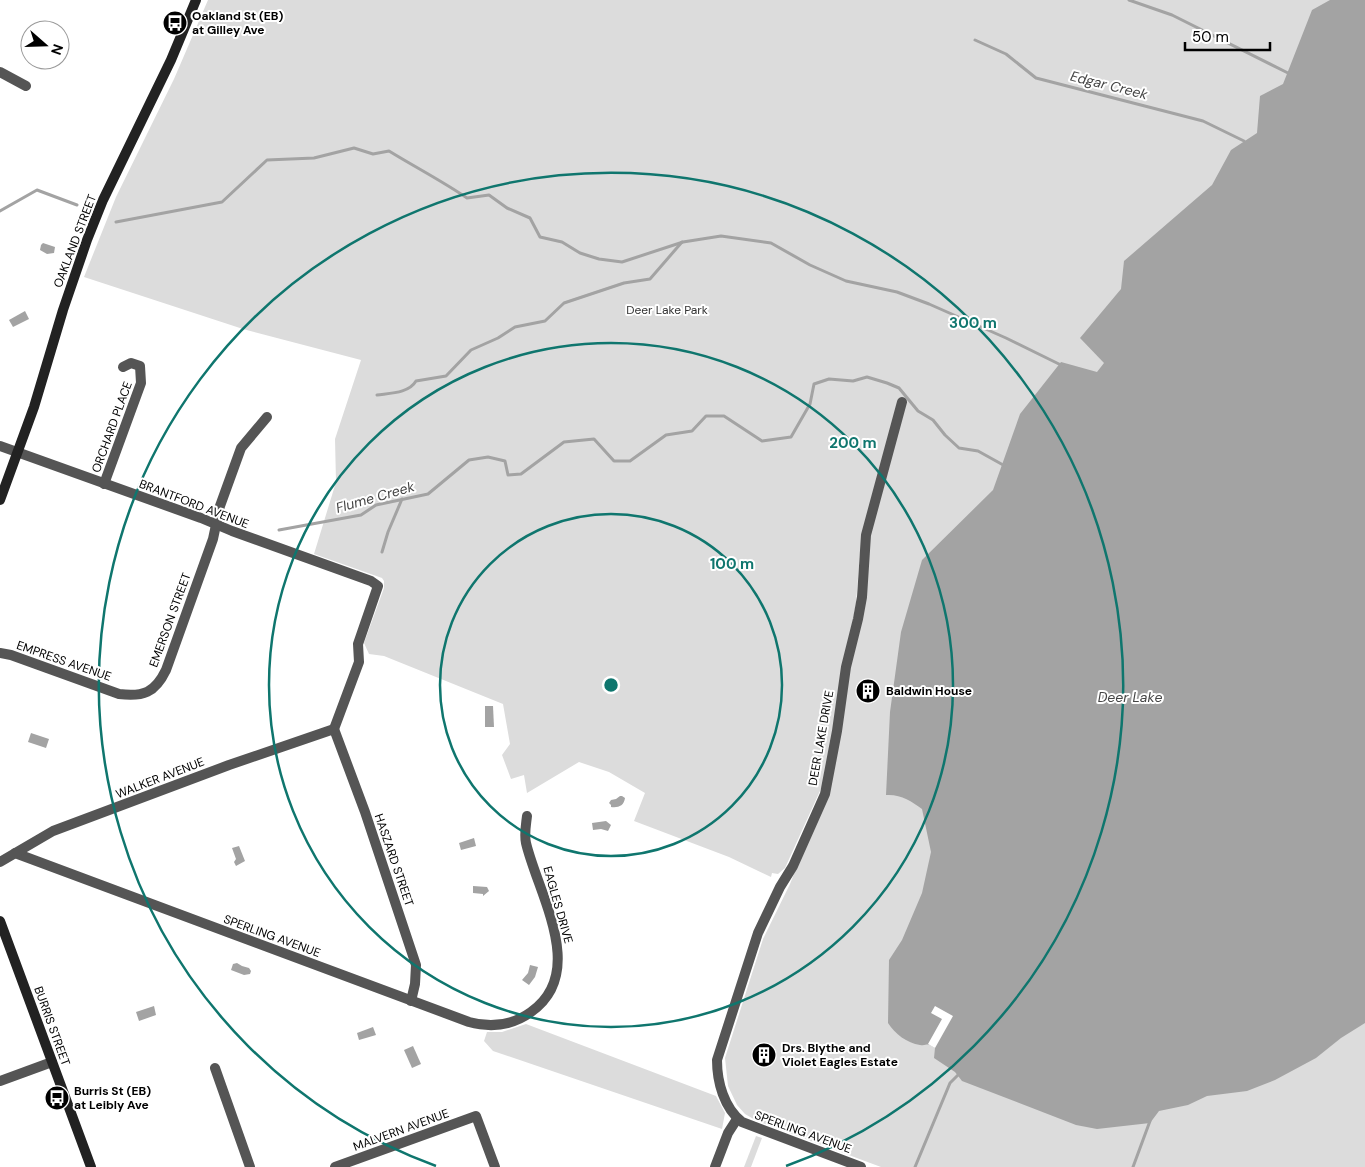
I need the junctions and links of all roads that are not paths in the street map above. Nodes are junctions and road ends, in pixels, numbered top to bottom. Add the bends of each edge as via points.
1 (196, 0) edge
2 (0, 72) edge
3 (26, 86) dead end
4 (123, 367) dead end
5 (902, 402) dead end
6 (267, 417) dead end
7 (0, 446) edge
8 (18, 452) junction
9 (104, 484) junction
10 (0, 500) edge
11 (215, 524) junction
12 (0, 654) edge
13 (119, 694) joint
14 (334, 730) junction
15 (527, 816) dead end
16 (15, 853) junction
17 (0, 862) edge
18 (0, 922) edge
19 (411, 1001) junction
20 (522, 1018) joint
21 (52, 1062) junction
22 (214, 1068) dead end
23 (0, 1081) edge
24 (737, 1119) junction
25 (838, 1163) edge
26 (91, 1167) edge
27 (250, 1167) edge
28 (335, 1167) edge
29 (495, 1167) edge
30 (716, 1167) edge
31 (861, 1167) edge

1 - 8 street, OAKLAND STREET via 87,240
2 - 3 street
4 - 9 street, ORCHARD PLACE via 131,363 140,366 141,383
5 - 24 street, DEER LAKE DRIVE via 866,535 862,597 846,667 825,794 758,933 720,1050 719,1085
6 - 11 street, EMERSON STREET via 241,448
7 - 8 street, BRANTFORD AVENUE
8 - 9 street, BRANTFORD AVENUE
8 - 10 street, OAKLAND STREET
9 - 11 street, BRANTFORD AVENUE
11 - 13 street, EMERSON STREET via 213,539 161,679 146,693 134,696
11 - 14 street, BRANTFORD AVENUE via 378,586 358,644 359,662
12 - 13 street, EMPRESS AVENUE via 11,655
14 - 16 street, WALKER AVENUE via 229,765 53,831
14 - 19 street, HASZARD STREET via 416,965
15 - 20 street, EAGLES DRIVE via 526,842 557,939 559,956 556,978 548,993
16 - 17 street, WALKER AVENUE
16 - 19 street, SPERLING AVENUE
18 - 21 street, BURRIS STREET
19 - 20 street, SPERLING AVENUE via 478,1024 504,1024
21 - 23 street
21 - 26 street, BURRIS STREET
22 - 27 street
24 - 25 street, SPERLING AVENUE
24 - 30 street via 728,1133
25 - 31 street, SPERLING AVENUE
28 - 29 street, MALVERN AVENUE via 476,1116

